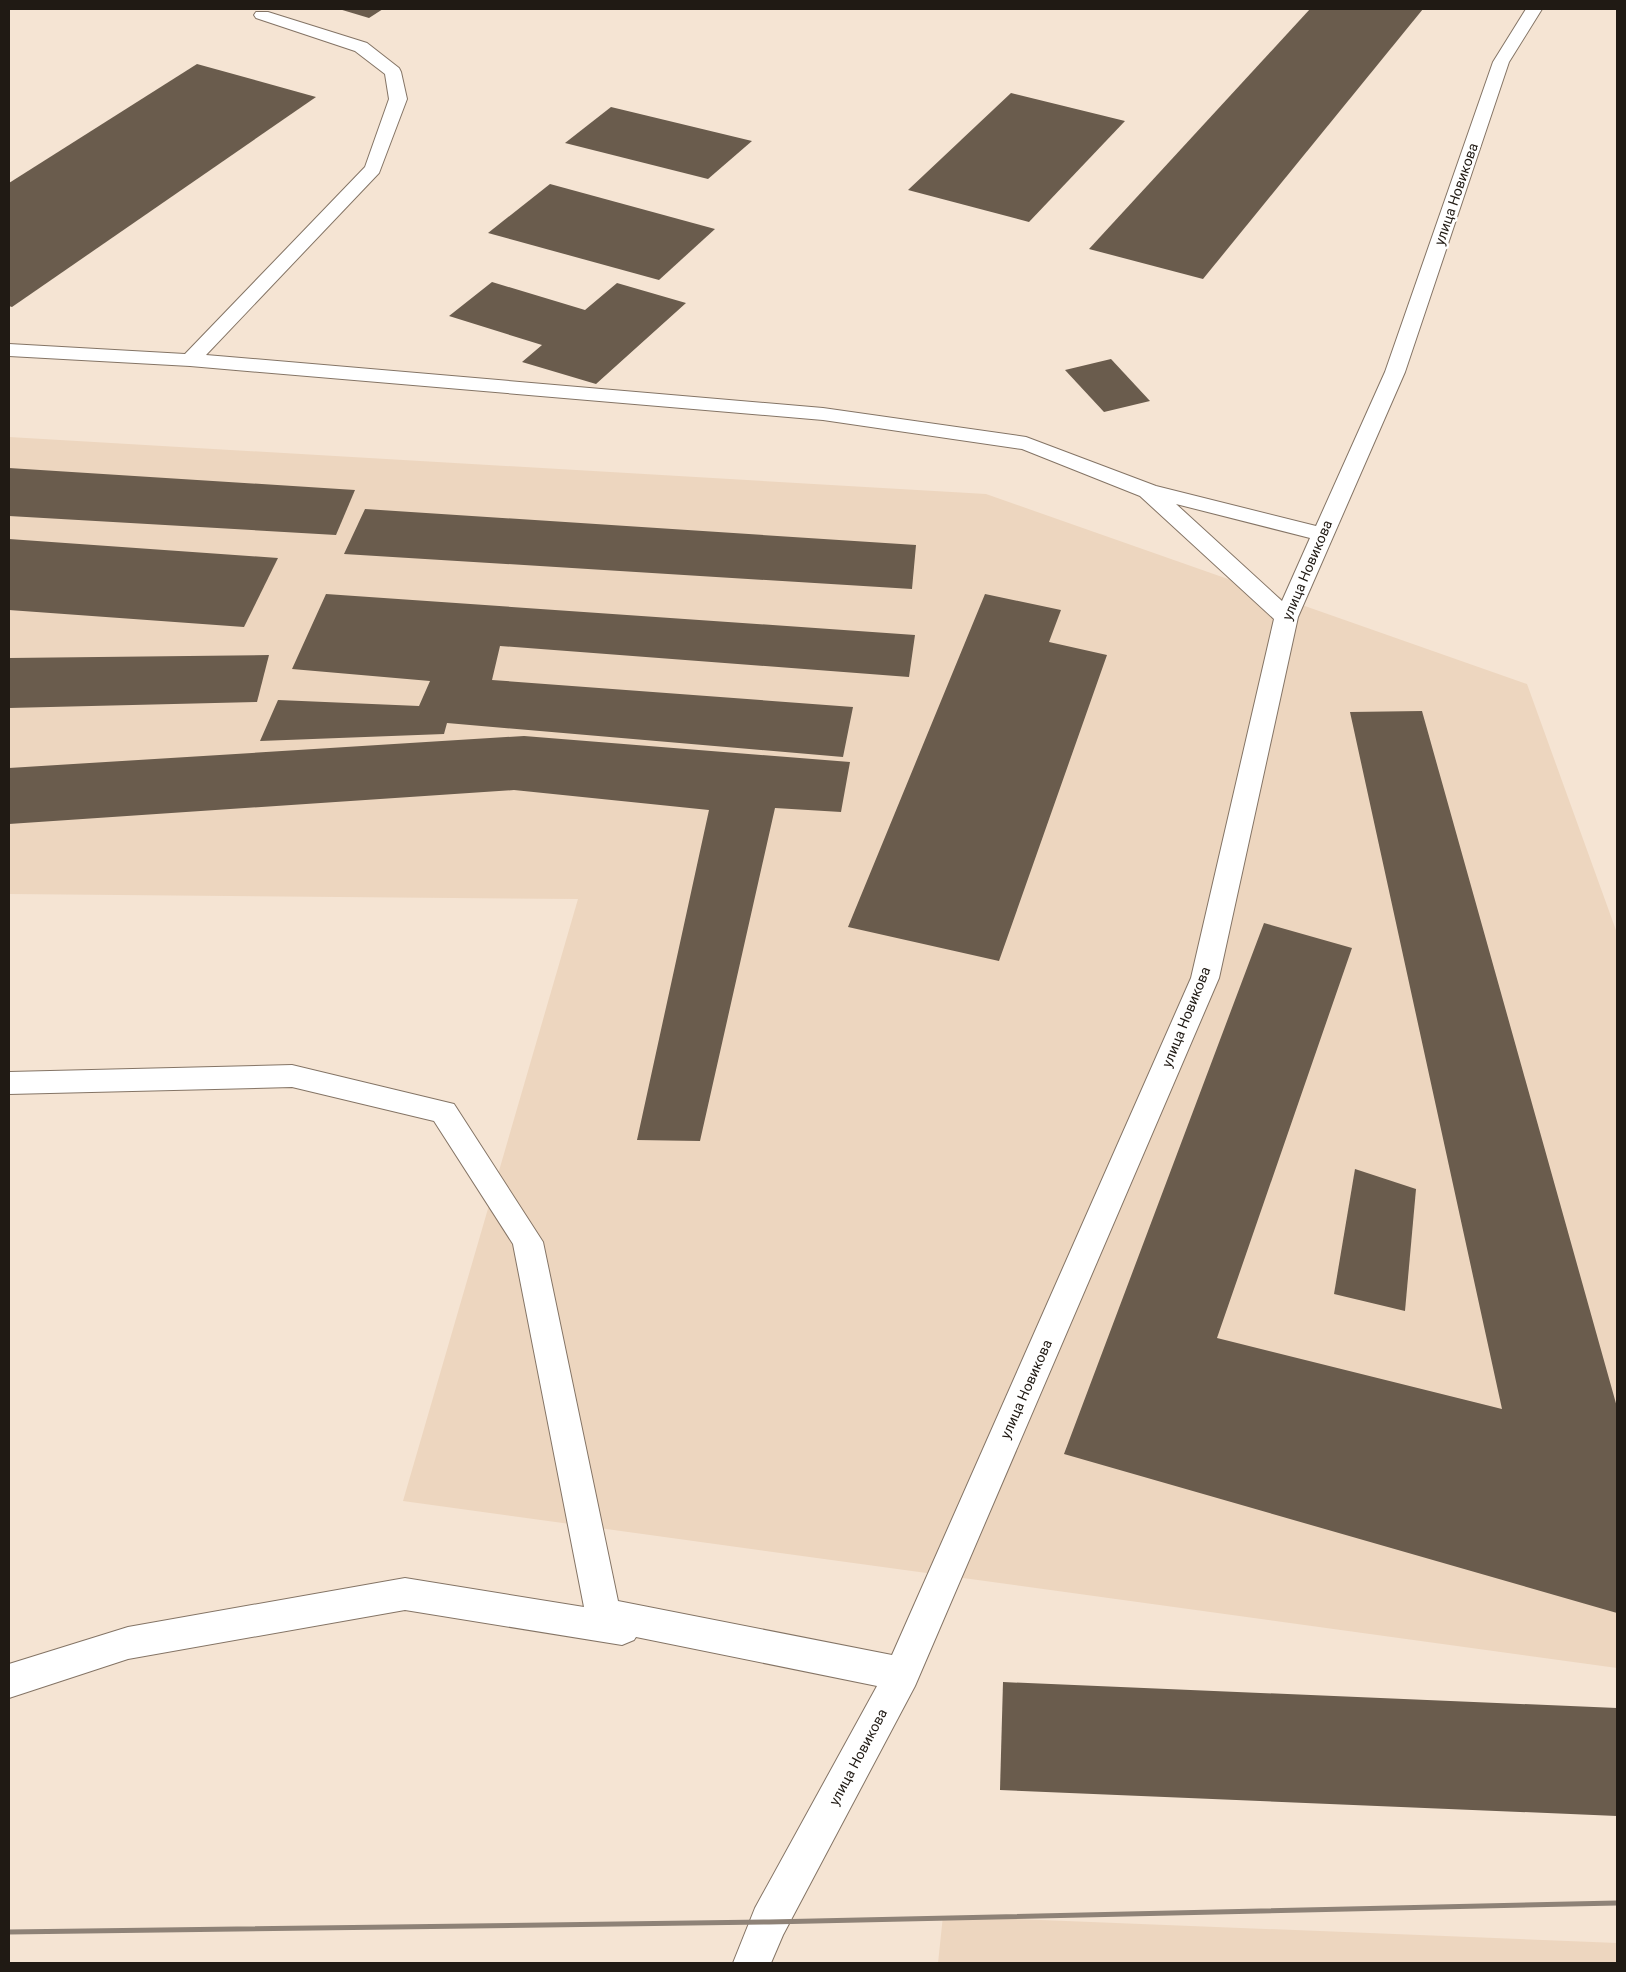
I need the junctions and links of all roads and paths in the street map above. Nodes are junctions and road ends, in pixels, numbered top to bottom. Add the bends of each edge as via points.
1 (1534, 9) edge
2 (262, 15) dead end
3 (9, 350) edge
4 (190, 360) junction
5 (1148, 491) junction
6 (1322, 534) junction
7 (1286, 617) junction
8 (9, 1083) edge
9 (902, 1674) junction
10 (9, 1681) edge
11 (752, 1963) edge

1 - 6 street, улица Новикова via 1501,62 1395,372
2 - 4 street via 361,47 393,72 398,99 374,169
3 - 4 street
4 - 5 street via 823,414 1026,443
5 - 6 street
5 - 7 street
6 - 7 street, улица Новикова
7 - 9 street, улица Новикова via 1205,978
8 - 9 street via 292,1076 444,1112 528,1242 603,1614
9 - 10 street via 405,1594 128,1643
9 - 11 street, улица Новикова via 769,1922

